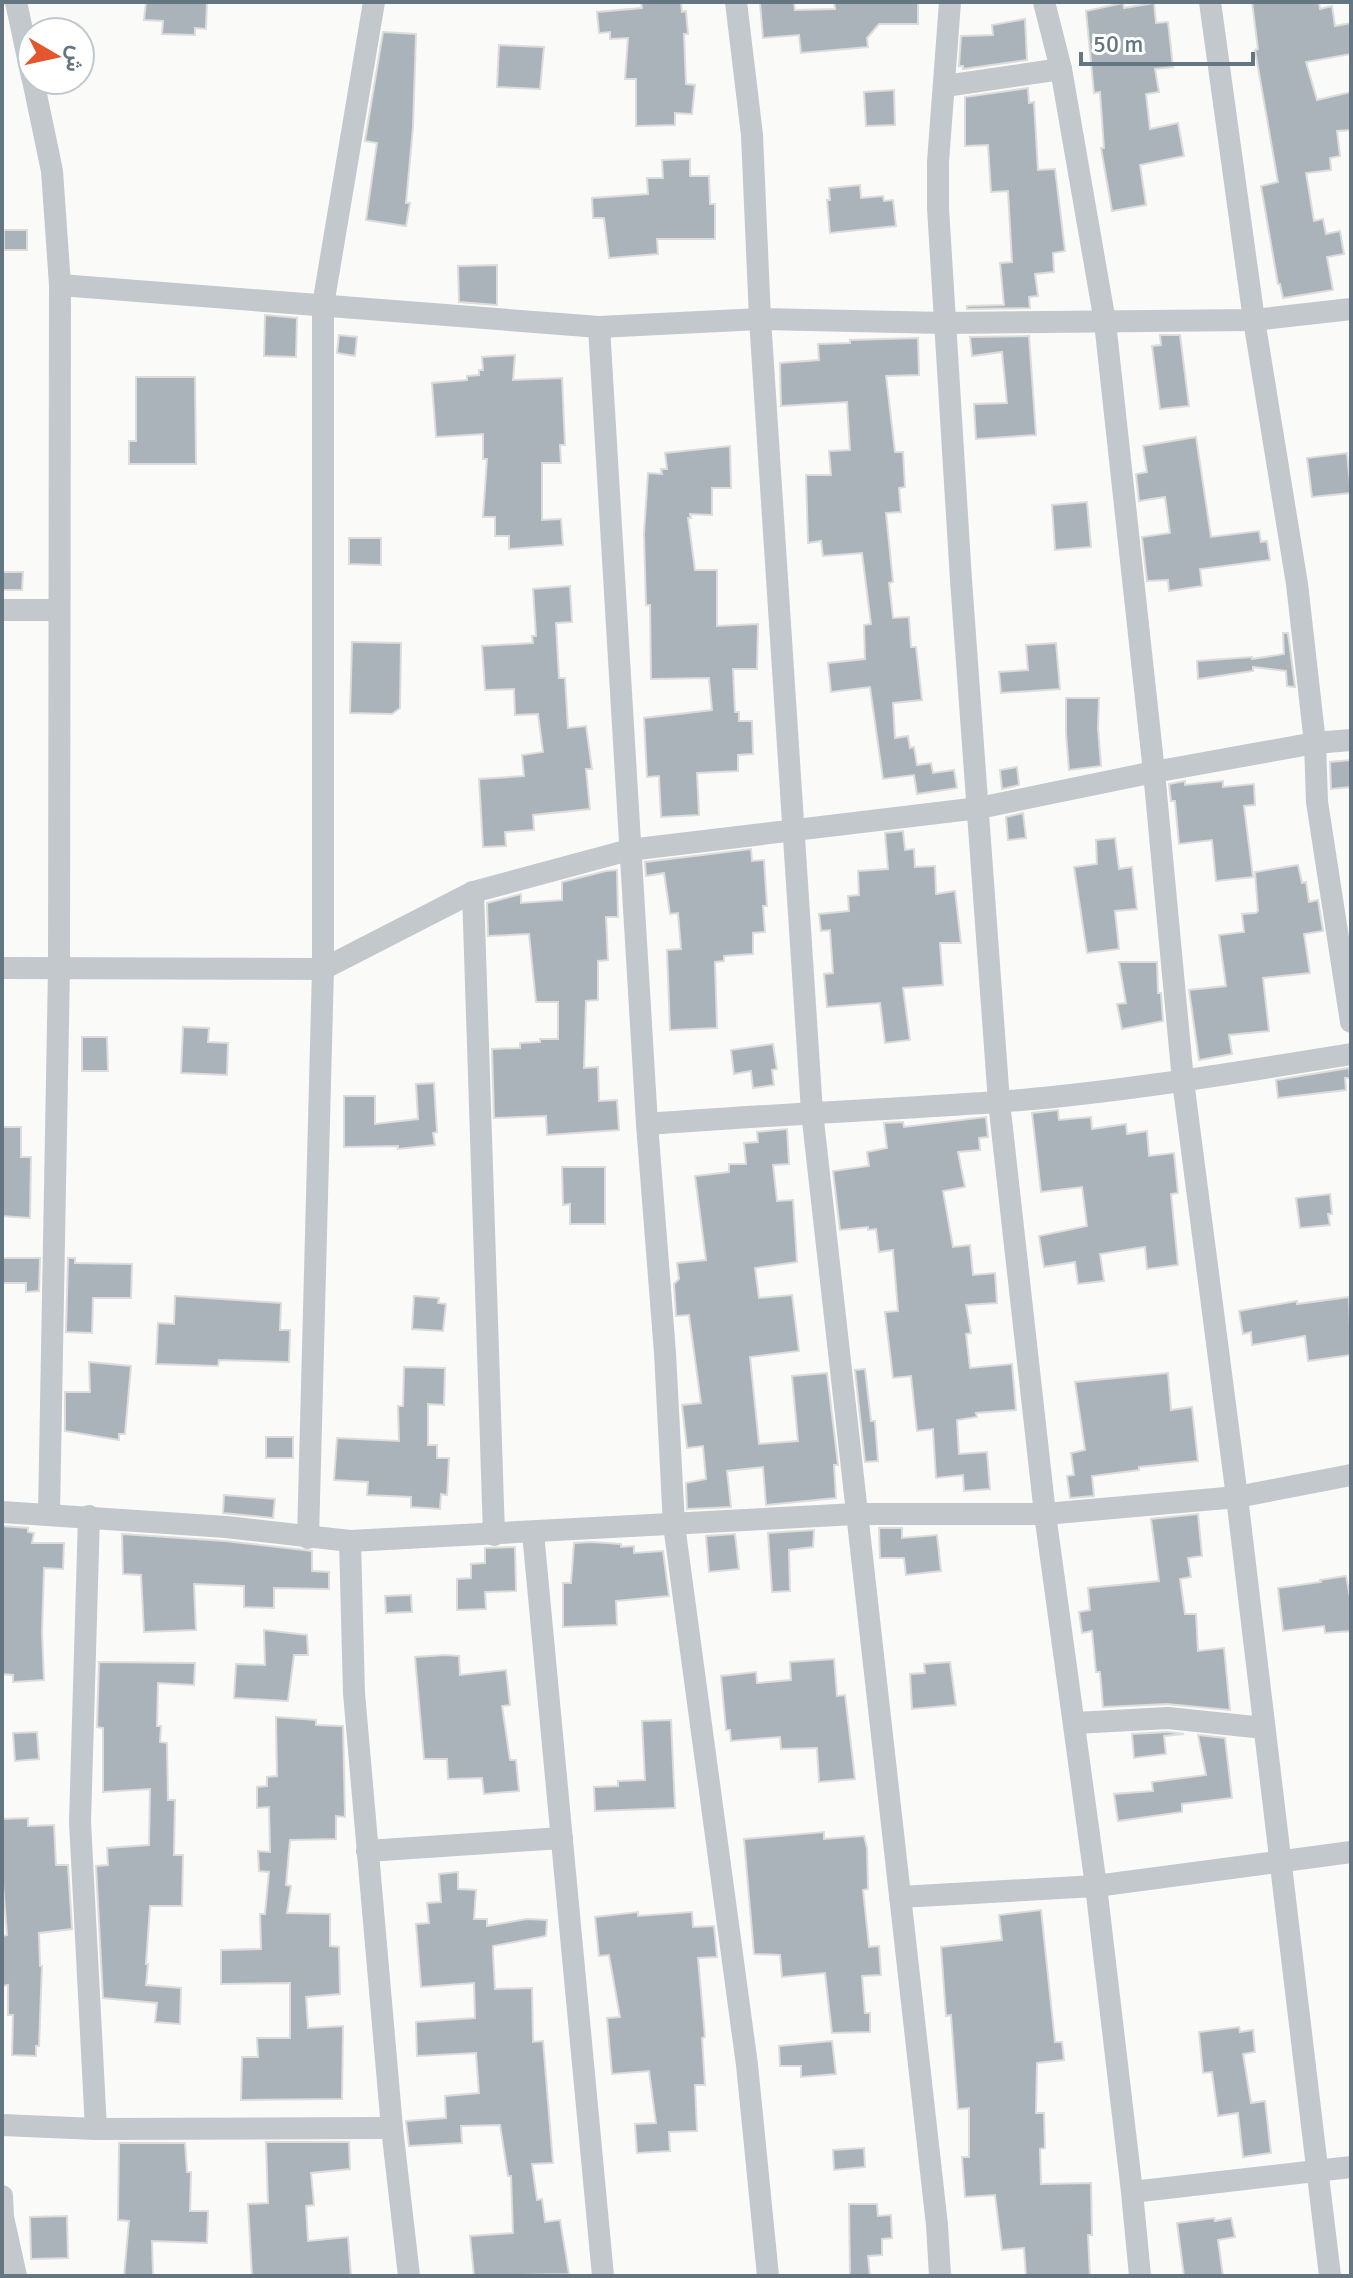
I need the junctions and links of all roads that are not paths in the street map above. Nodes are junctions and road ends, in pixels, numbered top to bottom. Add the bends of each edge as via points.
1 (374, 2) edge
2 (736, 2) edge
3 (950, 2) edge
4 (1044, 2) edge
5 (1210, 2) edge
6 (1061, 69) junction
7 (945, 86) junction
8 (36, 96) edge
9 (60, 285) junction
10 (323, 305) junction
11 (1351, 309) edge
12 (760, 319) junction
13 (1254, 320) junction
14 (1105, 322) junction
15 (944, 323) junction
16 (599, 327) junction
17 (2, 610) edge
18 (59, 610) junction
19 (1351, 740) edge
20 (1315, 743) junction
21 (1154, 772) junction
22 (979, 808) junction
23 (795, 829) junction
24 (629, 850) junction
25 (473, 892) junction
26 (2, 968) edge
27 (59, 969) junction
28 (323, 969) junction
29 (1351, 1022) edge
30 (1351, 1054) edge
31 (1183, 1081) junction
32 (999, 1102) junction
33 (812, 1112) junction
34 (647, 1124) junction
35 (1351, 1475) edge
36 (1237, 1497) junction
37 (2, 1512) edge
38 (49, 1514) junction
39 (856, 1514) junction
40 (1045, 1514) junction
41 (89, 1516) junction
42 (674, 1525) junction
43 (533, 1533) junction
44 (494, 1535) junction
45 (308, 1538) junction
46 (350, 1541) junction
47 (1075, 1723) junction
48 (1264, 1728) junction
49 (562, 1838) junction
50 (367, 1851) junction
51 (1351, 1852) edge
52 (1279, 1861) junction
53 (1096, 1886) junction
54 (900, 1897) junction
55 (2, 2125) edge
56 (392, 2128) junction
57 (96, 2129) junction
58 (1351, 2167) edge
59 (1319, 2171) junction
60 (1132, 2192) junction
61 (2, 2196) edge
62 (16, 2276) edge
63 (409, 2276) edge
64 (603, 2276) edge
65 (768, 2276) edge
66 (940, 2276) edge
67 (1140, 2276) edge
68 (1330, 2276) edge

1 - 10 street
2 - 12 street via 752,135
3 - 7 street
4 - 6 street
5 - 13 street
6 - 7 street
6 - 14 street
7 - 15 street via 938,162
8 - 9 street via 52,171
9 - 10 street
9 - 18 street
10 - 16 street
10 - 28 street
11 - 13 street
12 - 15 street
12 - 16 street
12 - 23 street
13 - 14 street
13 - 20 street via 1297,584
14 - 15 street
14 - 21 street
15 - 22 street
16 - 24 street
17 - 18 street
18 - 27 street
19 - 20 street
20 - 21 street
20 - 29 street via 1317,802
21 - 22 street
21 - 31 street
22 - 23 street
22 - 32 street
23 - 24 street
23 - 33 street
24 - 25 street
24 - 34 street
25 - 28 street
25 - 44 street
26 - 27 street
27 - 28 street
27 - 38 street
28 - 45 street
30 - 31 street
31 - 32 street
31 - 36 street
32 - 33 street
32 - 40 street
33 - 34 street
33 - 39 street
34 - 42 street
35 - 36 street
36 - 40 street
36 - 48 street
37 - 38 street
38 - 41 street
39 - 40 street
39 - 42 street
39 - 54 street
40 - 47 street
41 - 45 street
41 - 57 street via 80,1822
42 - 43 street
42 - 65 street via 747,2065
43 - 44 street
43 - 49 street
44 - 46 street
45 - 46 street
46 - 50 street via 354,1693
47 - 48 street via 1168,1718
47 - 53 street
48 - 52 street
49 - 50 street
49 - 64 street
50 - 56 street
51 - 52 street
52 - 53 street
52 - 59 street
53 - 54 street
53 - 60 street
54 - 66 street
55 - 57 street
56 - 57 street
56 - 63 street
58 - 59 street
59 - 60 street
59 - 68 street
60 - 67 street
61 - 62 street

